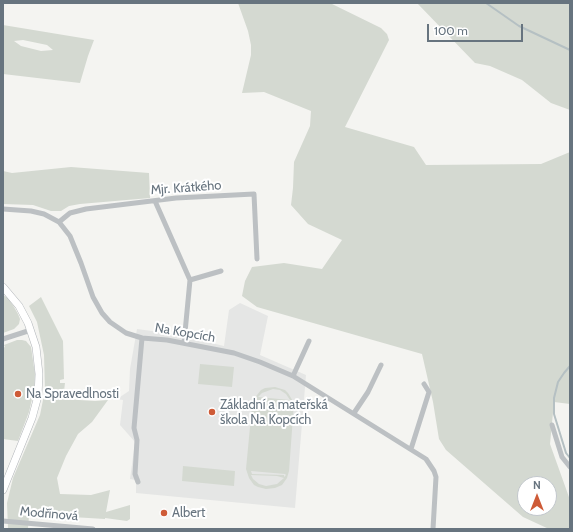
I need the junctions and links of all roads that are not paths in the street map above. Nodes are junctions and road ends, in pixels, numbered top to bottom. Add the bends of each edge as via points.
1 (155, 201) junction
2 (3, 209) edge
3 (59, 222) junction
4 (257, 259) dead end
5 (221, 271) dead end
6 (190, 280) junction
7 (3, 287) edge
8 (31, 330) junction
9 (142, 338) junction
10 (3, 339) edge
11 (310, 341) dead end
12 (184, 343) junction
13 (381, 365) dead end
14 (293, 376) junction
15 (424, 384) dead end
16 (354, 413) junction
17 (552, 425) dead end
18 (412, 449) junction
19 (570, 467) edge
20 (138, 482) dead end
21 (4, 487) edge
22 (3, 520) edge
23 (93, 529) edge
24 (433, 529) edge

1 - 3 street, Mjr. Krátkého via 78,211 70,213
1 - 4 street, Mjr. Krátkého via 254,194
1 - 6 street
2 - 3 street via 44,214
3 - 9 street via 70,236 93,297 102,313 126,333
5 - 6 street
6 - 12 street
7 - 8 main road via 19,306
8 - 10 street
8 - 21 main road via 38,361 38,396 30,425
9 - 12 street, Na Kopcích
9 - 20 street, Na Kopcích via 134,428 137,440 135,474
11 - 14 street
12 - 14 street, Na Kopcích via 234,353
13 - 16 street
14 - 16 street, Na Kopcích
15 - 18 street via 429,392
16 - 18 street, Na Kopcích
17 - 19 street via 562,457
18 - 24 street, Na Kopcích via 426,458 434,471 436,485
22 - 23 street, Modřínová

